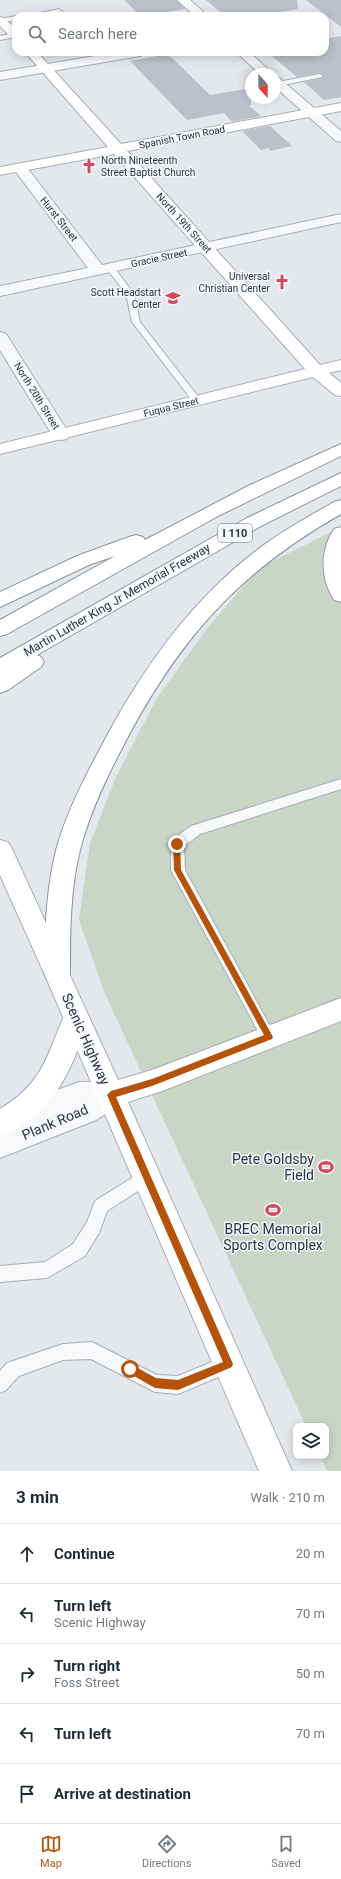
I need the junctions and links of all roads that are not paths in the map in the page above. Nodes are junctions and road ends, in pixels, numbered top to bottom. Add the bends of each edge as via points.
1 (183, 0) edge
2 (197, 12) edge
3 (12, 18) edge
4 (0, 20) edge
5 (12, 32) edge
6 (12, 36) edge
7 (0, 38) edge
8 (35, 56) edge
9 (100, 56) edge
10 (247, 56) edge
11 (46, 68) junction
12 (260, 68) edge
13 (0, 76) edge
14 (320, 76) dead end
15 (281, 81) edge
16 (281, 86) edge
17 (341, 107) edge
18 (312, 113) junction
19 (341, 138) edge
20 (119, 150) junction
21 (20, 168) junction
22 (0, 172) edge
23 (341, 218) edge
24 (206, 248) junction
25 (104, 269) junction
26 (0, 291) edge
27 (0, 337) edge
28 (341, 365) edge
29 (316, 371) junction
30 (341, 391) edge
31 (197, 401) junction
32 (61, 435) junction
33 (0, 449) edge
34 (341, 449) edge
35 (341, 479) edge
36 (341, 506) edge
37 (192, 522) junction
38 (341, 533) edge
39 (132, 591) junction
40 (341, 595) edge
41 (0, 600) edge
42 (0, 629) edge
43 (0, 667) edge
44 (0, 685) edge
45 (341, 784) edge
46 (0, 849) edge
47 (57, 973) junction
48 (341, 1009) edge
49 (76, 1018) junction
50 (269, 1037) junction
51 (111, 1095) junction
52 (0, 1124) edge
53 (0, 1145) edge
54 (146, 1177) junction
55 (0, 1274) edge
56 (229, 1364) junction
57 (0, 1384) edge
58 (276, 1471) edge

1 - 2 street
3 - 4 lane
4 - 5 main road
6 - 7 lane
8 - 11 main road, North 19th Street
9 - 11 street
10 - 12 street
11 - 13 street
11 - 20 main road, North 19th Street
14 - 15 lane
16 - 18 street
17 - 18 main road, Spanish Town Road
18 - 19 street
18 - 20 main road, Spanish Town Road
20 - 21 main road, Spanish Town Road
20 - 24 main road, North 19th Street
21 - 22 main road, Spanish Town Road
21 - 25 street, Hurst Street
23 - 24 street, Gracie Street
24 - 25 street, Gracie Street
24 - 29 main road, North 19th Street
25 - 26 street, Gracie Street
25 - 31 lane via 130,294 136,322
27 - 32 street, North 20th Street
28 - 29 main road, Fuqua Street
29 - 30 main road, North 19th Street
29 - 31 main road, Fuqua Street
31 - 32 main road, Fuqua Street
32 - 33 main road, Fuqua Street
34 - 37 main road, I 110
35 - 39 main road, Martin Luther King Jr Memorial Freeway / I 110 via 254,522
36 - 47 main road via 280,542 227,585 178,639 131,709 90,790 71,838 61,888
37 - 41 main road via 84,560
37 - 42 main road, I 110
38 - 40 main road via 332,558 333,572
39 - 43 main road, Martin Luther King Jr Memorial Freeway / I 110
39 - 44 main road
45 - 50 lane via 196,830 177,844 178,870
46 - 47 main road, Scenic Highway
47 - 49 main road, Scenic Highway
48 - 50 main road
49 - 51 main road, Scenic Highway
49 - 52 main road via 57,1067 42,1092 19,1114
50 - 51 main road
51 - 52 street, Plank Road via 79,1095
51 - 53 street, Plank Road via 86,1111
51 - 54 main road, Scenic Highway
54 - 55 lane via 101,1206 93,1227 79,1250 48,1270
54 - 56 main road, Scenic Highway
56 - 57 lane via 178,1385 155,1383 92,1350 63,1352 13,1369
56 - 58 main road, Scenic Highway

